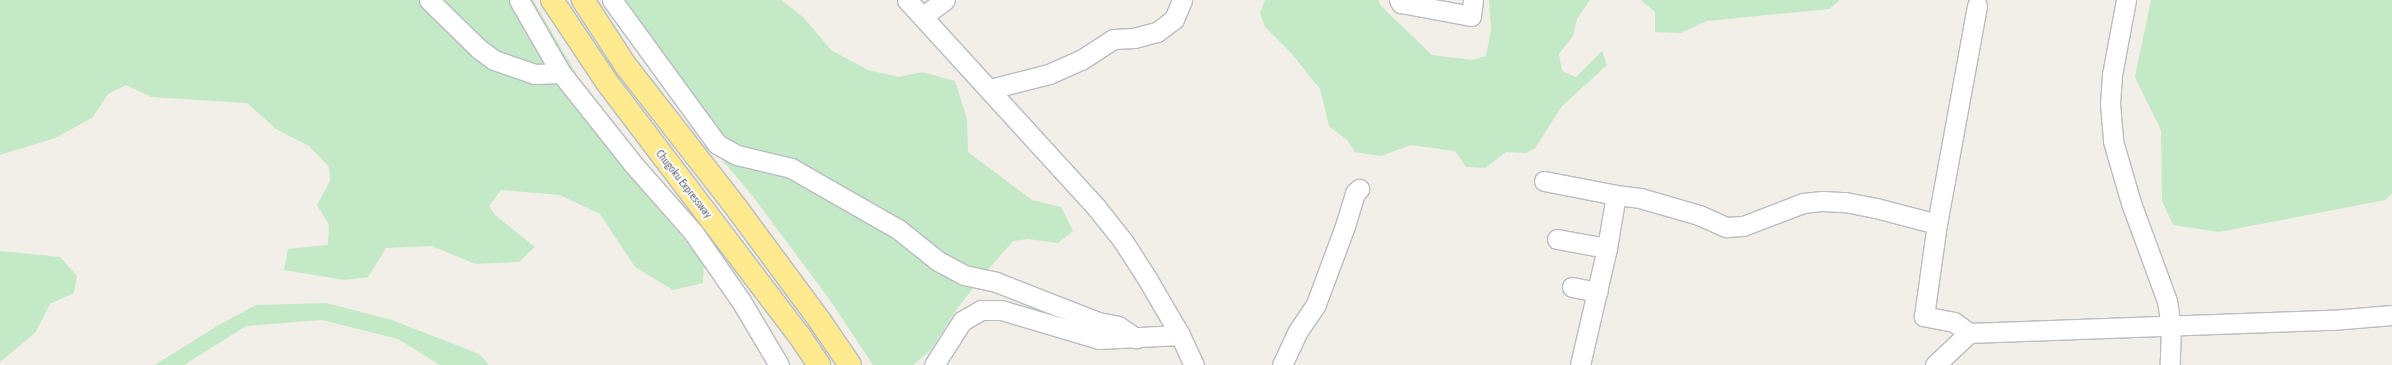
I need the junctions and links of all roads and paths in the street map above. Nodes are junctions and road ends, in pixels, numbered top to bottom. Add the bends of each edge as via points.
1 (428, 0) edge
2 (519, 0) edge
3 (552, 0) edge
4 (583, 0) edge
5 (612, 0) edge
6 (907, 0) edge
7 (945, 0) edge
8 (1182, 0) edge
9 (1399, 0) edge
10 (1473, 0) edge
11 (2126, 0) edge
12 (1977, 6) dead end
13 (923, 16) junction
14 (561, 73) junction
15 (990, 89) junction
16 (1544, 182) dead end
17 (1359, 189) dead end
18 (1616, 195) junction
19 (1937, 224) junction
20 (1557, 239) dead end
21 (1607, 248) junction
22 (1572, 287) dead end
23 (1598, 292) junction
24 (2392, 315) edge
25 (2171, 327) junction
26 (1969, 334) junction
27 (1180, 335) junction
28 (1136, 338) junction
29 (779, 365) edge
30 (819, 365) edge
31 (850, 365) edge
32 (934, 365) edge
33 (1194, 365) edge
34 (1282, 365) edge
35 (1580, 365) edge
36 (1935, 365) edge
37 (2170, 365) edge

1 - 14 street via 494,60 534,74
2 - 14 street
3 - 30 highway, Chugoku Expressway via 611,88 790,322
4 - 31 highway via 626,66 738,210
5 - 28 street via 717,144 737,155 791,168 898,229 938,261 964,275 996,282 1098,322 1118,326
6 - 13 street
7 - 13 street
8 - 15 street via 1174,18 1157,32 1134,38 1113,39 1081,60 1049,74
9 - 10 street via 1401,3 1471,16
11 - 25 street via 2112,75 2110,104 2113,141 2131,203 2165,295
12 - 19 street
13 - 15 street
14 - 29 street via 632,164 693,232 741,302
15 - 27 street via 1096,207 1123,241
16 - 18 street
17 - 34 street via 1355,193 1316,304 1298,331
18 - 19 street via 1648,200 1699,215 1726,227 1743,226 1803,203 1823,201 1876,208
18 - 21 street
19 - 26 street via 1924,316 1954,322
20 - 21 street
21 - 23 street
22 - 23 street
23 - 35 street via 1576,342
24 - 25 street
25 - 26 street
25 - 37 street
26 - 36 street
27 - 28 street
27 - 33 street
28 - 32 street via 1099,339 1001,310 981,310 962,321

